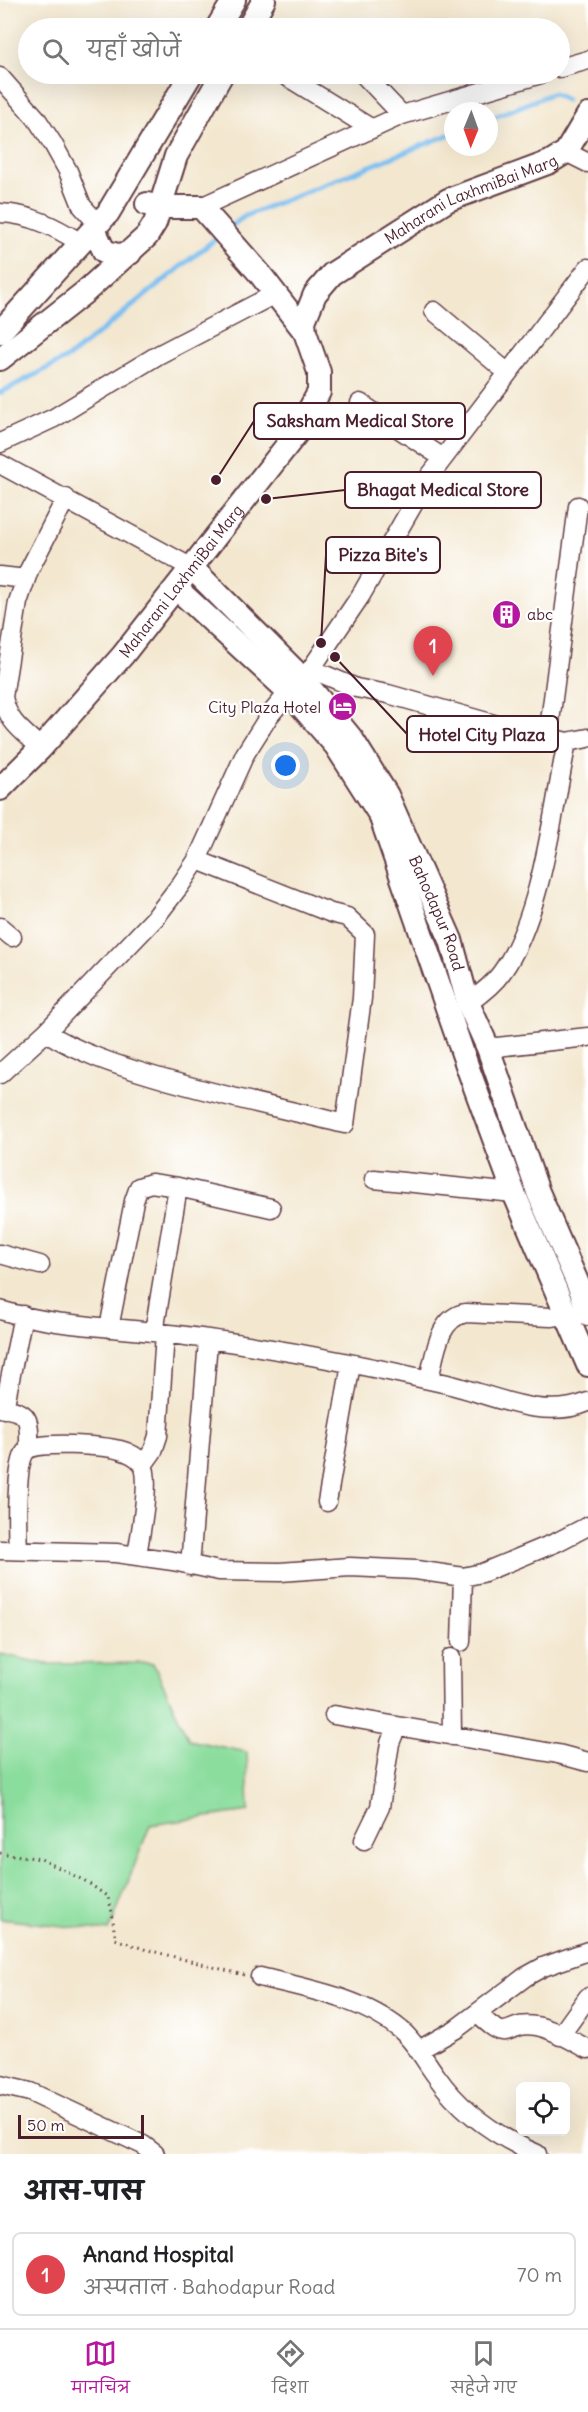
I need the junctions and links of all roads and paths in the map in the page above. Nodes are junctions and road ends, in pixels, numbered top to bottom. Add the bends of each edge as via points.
1 (234, 0) edge
2 (264, 0) edge
3 (223, 18) edge
4 (254, 18) edge
5 (588, 60) edge
6 (570, 65) edge
7 (0, 77) edge
8 (185, 84) edge
9 (216, 84) edge
10 (299, 84) edge
11 (373, 84) edge
12 (507, 84) edge
13 (402, 115) junction
14 (588, 115) edge
15 (372, 129) junction
16 (566, 152) junction
17 (588, 163) edge
18 (116, 199) junction
19 (201, 207) junction
20 (153, 211) junction
21 (0, 213) edge
22 (91, 232) junction
23 (130, 253) junction
24 (588, 267) edge
25 (275, 294) junction
26 (434, 311) dead end
27 (0, 332) edge
28 (305, 332) junction
29 (0, 359) edge
30 (508, 373) junction
31 (360, 403) dead end
32 (0, 443) edge
33 (443, 458) junction
34 (0, 464) edge
35 (66, 498) junction
36 (578, 506) dead end
37 (192, 568) junction
38 (0, 576) edge
39 (26, 579) junction
40 (176, 588) junction
41 (301, 680) junction
42 (548, 737) junction
43 (588, 738) edge
44 (567, 741) junction
45 (41, 748) junction
46 (0, 789) edge
47 (197, 860) junction
48 (468, 1003) junction
49 (46, 1032) junction
50 (588, 1037) edge
51 (488, 1048) junction
52 (0, 1074) edge
53 (374, 1179) dead end
54 (178, 1187) junction
55 (514, 1192) junction
56 (271, 1208) dead end
57 (0, 1254) edge
58 (40, 1264) dead end
59 (584, 1289) edge
60 (0, 1310) edge
61 (577, 1314) edge
62 (23, 1315) junction
63 (109, 1328) junction
64 (160, 1333) junction
65 (208, 1341) junction
66 (351, 1364) junction
67 (588, 1365) edge
68 (429, 1379) junction
69 (588, 1402) edge
70 (2, 1408) edge
71 (29, 1449) junction
72 (143, 1465) junction
73 (327, 1502) dead end
74 (588, 1526) edge
75 (9, 1550) edge
76 (137, 1555) junction
77 (190, 1566) junction
78 (463, 1577) junction
79 (461, 1642) dead end
80 (451, 1658) dead end
81 (334, 1715) dead end
82 (397, 1726) junction
83 (452, 1736) junction
84 (588, 1762) edge
85 (364, 1840) dead end
86 (0, 1853) edge
87 (588, 1951) edge
88 (260, 1977) joint
89 (588, 1997) edge
90 (478, 2014) junction
91 (560, 2036) junction
92 (588, 2049) edge
93 (419, 2050) junction
94 (0, 2085) edge
95 (155, 2154) edge
96 (537, 2154) edge

1 - 3 main road
2 - 4 main road
5 - 6 street
7 - 22 street via 53,144 68,171
8 - 18 main road
9 - 20 main road via 176,156
10 - 15 street
11 - 13 street
12 - 13 street
13 - 15 street
14 - 16 main road, Maharani LaxhmiBai Marg
15 - 19 street
16 - 17 street
16 - 28 main road, Maharani LaxhmiBai Marg via 550,162 448,200 332,274 315,294 304,321
18 - 20 main road
18 - 22 main road
19 - 20 main road
19 - 25 main road
20 - 23 main road via 147,236
21 - 22 street
22 - 23 main road via 104,251
22 - 27 main road
23 - 29 main road
24 - 30 street
25 - 28 main road
25 - 32 street via 158,356 54,418
26 - 30 street
28 - 37 main road, Maharani LaxhmiBai Marg via 318,372 319,392 311,410
30 - 33 street
31 - 33 street
33 - 41 street via 361,595
34 - 35 street
35 - 37 street
35 - 39 street
36 - 42 street
37 - 40 main road, Maharani LaxhmiBai Marg
37 - 41 main road, Bahodapur Road
38 - 39 street
39 - 45 street via 18,602 3,697 6,712 14,723
40 - 41 main road
40 - 45 main road, Maharani LaxhmiBai Marg via 123,656
41 - 42 street via 388,694
41 - 47 street via 269,716 245,754
41 - 48 main road, Bahodapur Road via 352,739 387,795 451,940
41 - 55 main road via 336,746 380,815
42 - 44 street
43 - 44 street
44 - 48 street via 539,882 526,925 503,972
45 - 46 main road, Maharani LaxhmiBai Marg
47 - 49 street via 154,918
47 - 49 street via 321,910 347,916 365,934 362,998 345,1124 124,1067 68,1046
48 - 51 main road, Bahodapur Road
49 - 52 street
50 - 51 street
51 - 59 main road, Bahodapur Road via 538,1192
53 - 55 street
54 - 56 street
54 - 63 street via 151,1183 139,1187
54 - 64 street
55 - 61 main road
57 - 58 street
59 - 61 main road, Bahodapur Road
60 - 62 street
61 - 67 main road
61 - 68 street via 457,1314 442,1334
62 - 63 street
62 - 70 street
63 - 64 street
64 - 65 street
64 - 72 street via 158,1436
65 - 66 street
65 - 77 street
66 - 68 street
66 - 73 street
68 - 69 street via 553,1410
70 - 71 street via 26,1415
71 - 72 street via 86,1446 122,1450
71 - 75 street via 21,1465
72 - 76 street via 146,1481
74 - 78 street via 482,1573
75 - 76 street
76 - 77 street
77 - 78 street via 240,1572 350,1567
78 - 79 street
80 - 83 street
81 - 82 street
82 - 83 street
82 - 85 street via 390,1743 380,1807
83 - 84 street
86 - 88 path via 41,1859 108,1897 115,1939
87 - 90 street via 525,1977
88 - 93 street via 370,2010 402,2031
89 - 91 street
90 - 91 street via 499,2032 535,2026
90 - 93 street
91 - 92 street
93 - 96 street via 462,2107 513,2144
94 - 95 street via 30,2092

